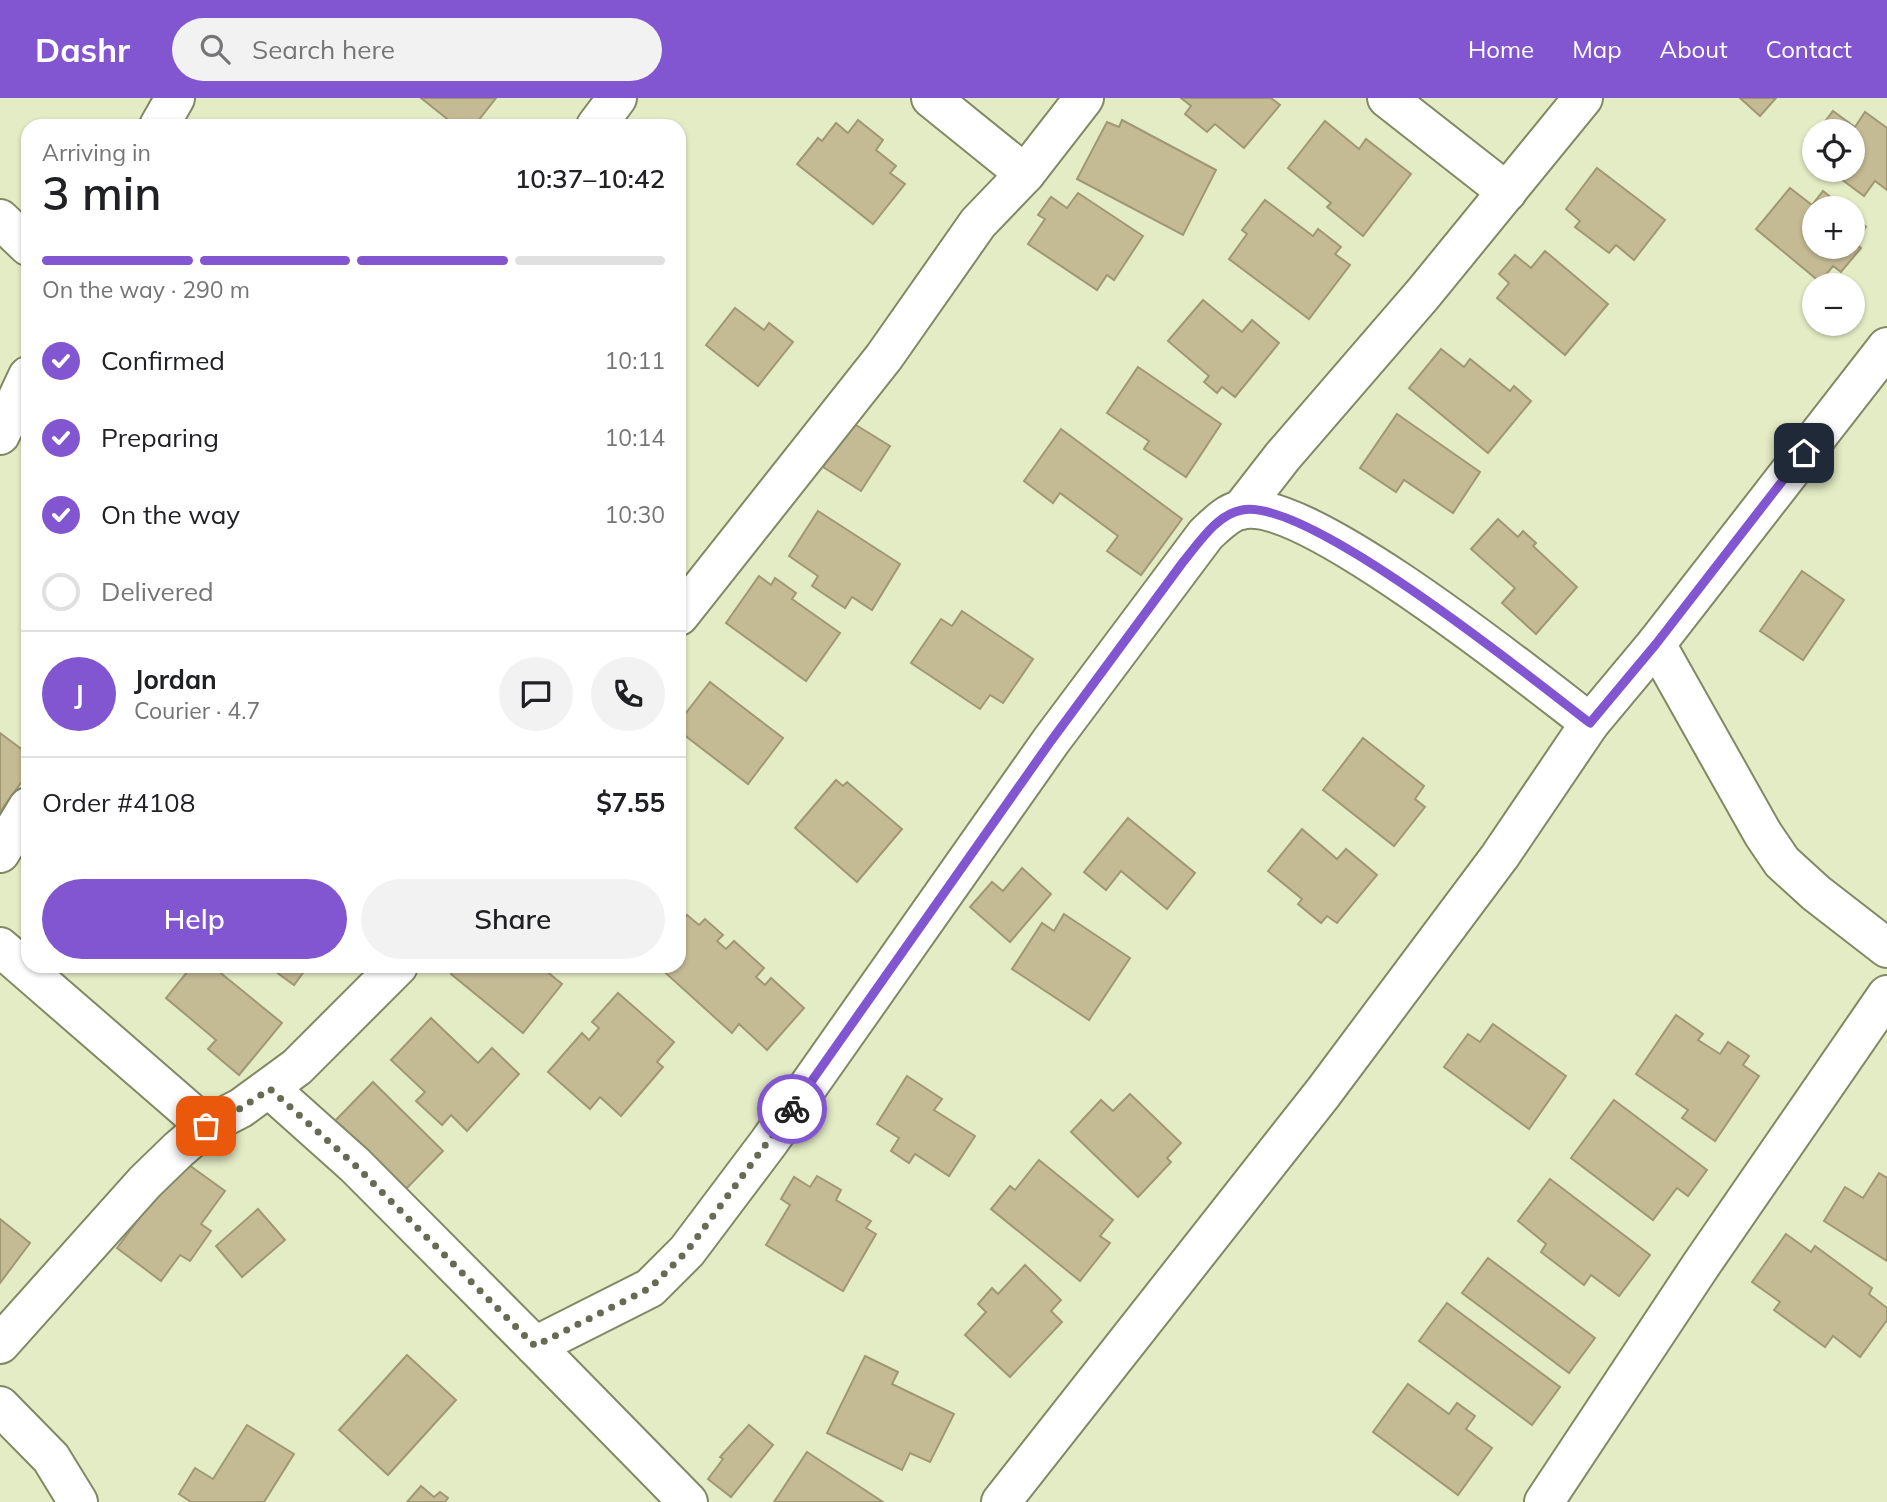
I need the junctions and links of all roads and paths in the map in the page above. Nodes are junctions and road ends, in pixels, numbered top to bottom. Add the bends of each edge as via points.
1 (175, 98) edge
2 (617, 98) edge
3 (930, 98) edge
4 (1084, 98) edge
5 (1387, 98) edge
6 (1583, 98) edge
7 (163, 119) edge
8 (601, 119) edge
9 (1026, 174) junction
10 (1507, 192) junction
11 (0, 219) edge
12 (21, 239) edge
13 (1887, 347) edge
14 (21, 391) edge
15 (0, 435) edge
16 (1241, 510) junction
17 (686, 607) edge
18 (1656, 644) junction
19 (1590, 723) junction
20 (21, 818) edge
21 (0, 853) edge
22 (0, 947) edge
23 (1887, 948) edge
24 (21, 965) edge
25 (30, 973) edge
26 (391, 973) edge
27 (1887, 995) edge
28 (270, 1089) junction
29 (206, 1126) junction
30 (0, 1344) edge
31 (535, 1346) junction
32 (0, 1406) edge
33 (78, 1502) edge
34 (688, 1502) edge
35 (1001, 1502) edge
36 (1544, 1502) edge

1 - 7 street
2 - 8 street
3 - 9 street
4 - 9 street
5 - 10 street
6 - 10 street
9 - 17 street via 978,223 884,357
10 - 16 street
11 - 12 street
13 - 18 street
14 - 15 street
16 - 19 street via 1286,518 1366,560
16 - 31 street via 1206,534 1183,562 687,1251 650,1288
18 - 19 street
18 - 23 street via 1782,862
19 - 35 street via 1500,856 1323,1093
20 - 21 street
22 - 24 street
25 - 29 street
26 - 28 street via 297,1068
27 - 36 street
28 - 29 street
28 - 31 street via 355,1165
29 - 30 street via 145,1182
31 - 34 street
32 - 33 street via 51,1458

